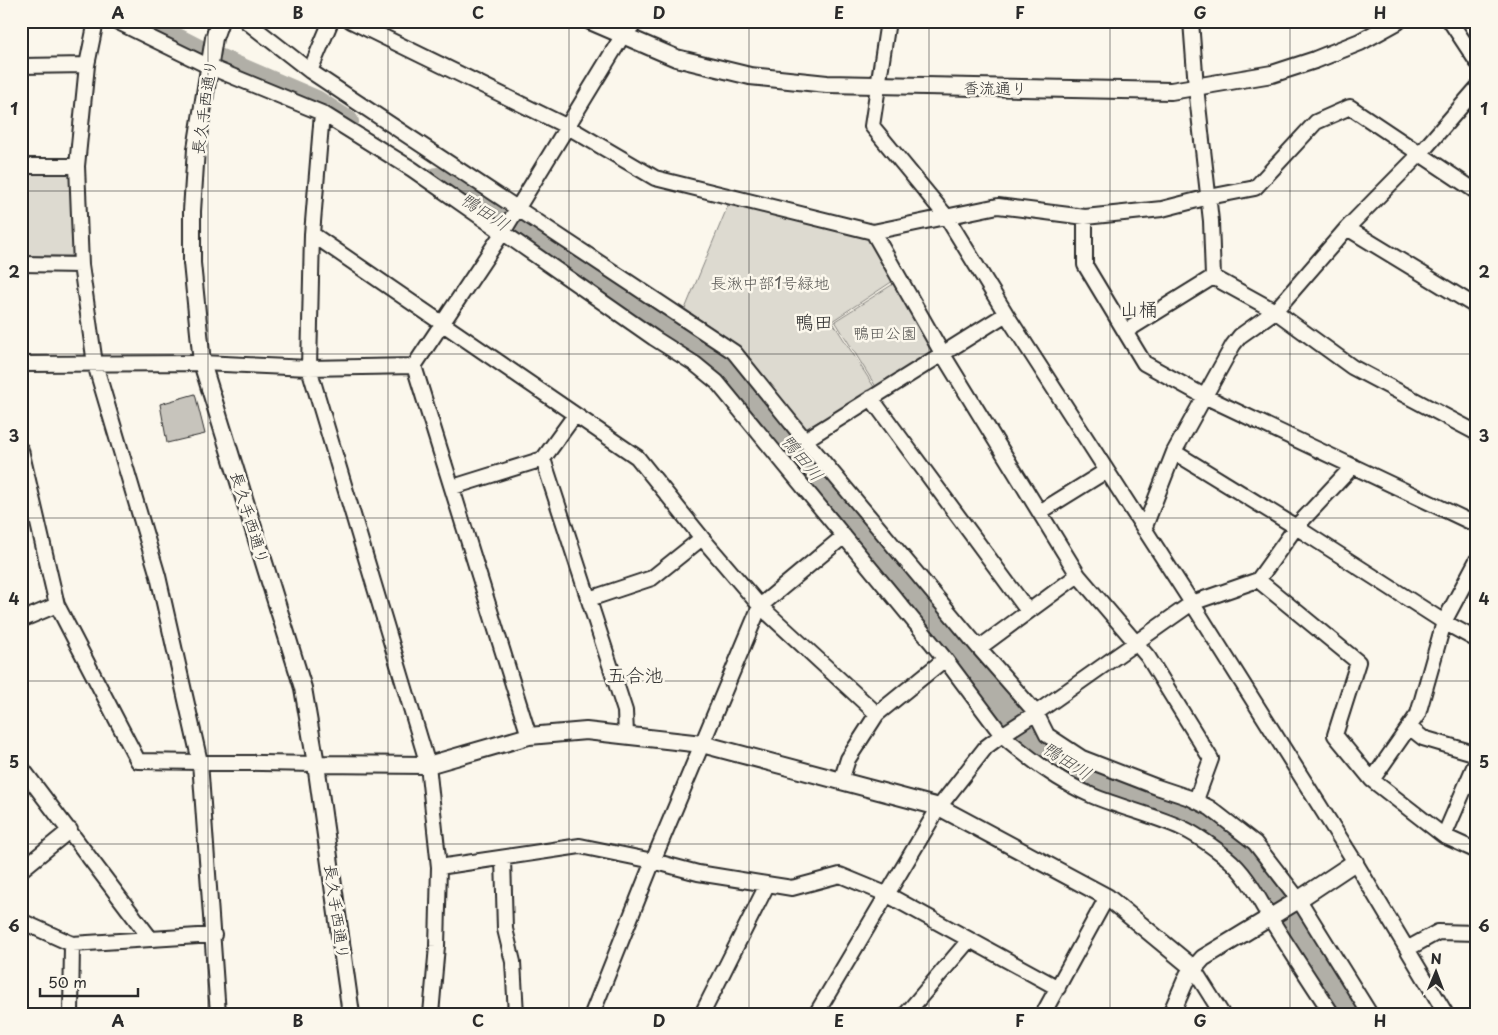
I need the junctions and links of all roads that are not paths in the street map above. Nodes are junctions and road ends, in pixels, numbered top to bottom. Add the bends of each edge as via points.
1 (96, 21) edge
2 (116, 21) edge
3 (220, 21) edge
4 (246, 21) edge
5 (331, 21) edge
6 (351, 21) edge
7 (590, 21) edge
8 (637, 21) edge
9 (888, 21) edge
10 (1191, 21) edge
11 (1398, 21) edge
12 (1450, 21) edge
13 (623, 35) junction
14 (1477, 62) edge
15 (87, 65) junction
16 (21, 66) edge
17 (210, 67) junction
18 (310, 71) junction
19 (877, 86) junction
20 (1196, 87) junction
21 (1477, 88) edge
22 (322, 113) junction
23 (568, 127) junction
24 (1420, 154) junction
25 (21, 166) edge
26 (77, 166) junction
27 (1477, 192) edge
28 (1209, 197) junction
29 (518, 208) junction
30 (946, 216) junction
31 (1085, 217) junction
32 (1347, 228) junction
33 (503, 232) junction
34 (872, 232) junction
35 (312, 234) junction
36 (21, 264) edge
37 (81, 265) junction
38 (1213, 277) junction
39 (1477, 307) edge
40 (1275, 310) junction
41 (1006, 314) junction
42 (442, 323) junction
43 (1126, 332) junction
44 (942, 353) junction
45 (202, 363) junction
46 (21, 364) edge
47 (95, 364) junction
48 (414, 366) junction
49 (309, 368) junction
50 (1204, 396) junction
51 (871, 398) junction
52 (575, 415) junction
53 (1477, 433) edge
54 (805, 440) junction
55 (21, 450) edge
56 (1174, 452) junction
57 (543, 459) junction
58 (1353, 466) junction
59 (1106, 471) junction
60 (453, 487) junction
61 (1040, 512) junction
62 (1477, 525) edge
63 (1296, 526) junction
64 (1144, 529) junction
65 (844, 536) junction
66 (702, 538) junction
67 (1477, 560) edge
68 (1078, 575) junction
69 (1258, 580) junction
70 (589, 599) junction
71 (1192, 603) junction
72 (58, 606) junction
73 (760, 606) junction
74 (1028, 612) junction
75 (21, 620) edge
76 (1444, 622) junction
77 (1477, 640) edge
78 (1135, 643) junction
79 (979, 648) junction
80 (945, 659) junction
81 (1036, 713) junction
82 (877, 714) junction
83 (1408, 727) junction
84 (626, 734) junction
85 (1002, 735) junction
86 (530, 736) junction
87 (702, 744) junction
88 (1477, 754) edge
89 (1477, 760) edge
90 (200, 762) junction
91 (316, 764) junction
92 (428, 765) junction
93 (24, 773) edge
94 (1372, 780) junction
95 (841, 781) junction
96 (1196, 800) junction
97 (939, 807) junction
98 (70, 830) junction
99 (1444, 836) junction
100 (1477, 851) edge
101 (502, 858) junction
102 (653, 861) junction
103 (1355, 862) junction
104 (440, 867) junction
105 (21, 870) edge
106 (767, 885) junction
107 (886, 894) junction
108 (1107, 897) junction
109 (1295, 902) junction
110 (1272, 916) junction
111 (21, 921) edge
112 (1477, 933) edge
113 (214, 935) junction
114 (150, 938) junction
115 (969, 940) junction
116 (72, 944) junction
117 (1407, 949) junction
118 (1193, 968) junction
119 (1058, 988) junction
120 (71, 1014) edge
121 (218, 1014) edge
122 (351, 1014) edge
123 (431, 1014) edge
124 (516, 1014) edge
125 (592, 1014) edge
126 (702, 1014) edge
127 (816, 1014) edge
128 (906, 1014) edge
129 (1043, 1014) edge
130 (1171, 1014) edge
131 (1222, 1014) edge
132 (1332, 1014) edge
133 (1370, 1014) edge
134 (1446, 1014) edge

1 - 15 street
2 - 17 street
3 - 17 street, 長久手西通り
4 - 18 street
5 - 18 street
6 - 23 street
7 - 13 street, 香流通り
8 - 13 street
9 - 19 street
10 - 20 street
11 - 20 street, 香流通り via 1360,42 1272,74
12 - 14 street
13 - 19 street, 香流通り via 676,58 750,76
13 - 23 street
15 - 16 street
15 - 26 street
17 - 22 street
17 - 45 street, 長久手西通り via 196,149 192,211 192,263
18 - 29 street
19 - 20 street, 香流通り via 1171,91
19 - 30 street via 872,126
20 - 28 street
21 - 24 street
22 - 33 street via 412,169
22 - 35 street
23 - 29 street
23 - 34 street via 655,178
24 - 27 street
24 - 28 street via 1350,107 1316,122 1254,188
24 - 32 street
25 - 26 street
26 - 37 street
28 - 31 street via 1162,209
28 - 38 street
29 - 33 street
29 - 54 street via 734,352
30 - 31 street via 998,206
30 - 34 street
30 - 41 street
31 - 43 street via 1085,265
32 - 39 street
32 - 40 street
33 - 42 street
33 - 65 street via 717,382
34 - 44 street
35 - 42 street
35 - 49 street
36 - 37 street
37 - 47 street
38 - 40 street
38 - 43 street
40 - 50 street via 1240,336
40 - 53 street via 1352,367
41 - 44 street
41 - 59 street
42 - 48 street
42 - 52 street
43 - 50 street via 1144,363
44 - 51 street
44 - 61 street
45 - 47 street
45 - 49 street
45 - 91 street, 長久手西通り via 303,688
46 - 47 street
47 - 90 street via 158,576
48 - 49 street
48 - 60 street
49 - 92 street
50 - 56 street
50 - 58 street
51 - 54 street
51 - 74 street
52 - 57 street
52 - 66 street via 637,457
54 - 79 street
55 - 72 street
56 - 63 street
56 - 64 street
57 - 60 street
57 - 70 street
58 - 62 street
58 - 63 street
59 - 61 street
59 - 64 street
60 - 86 street
61 - 68 street
63 - 69 street
63 - 76 street
64 - 71 street
65 - 73 street
65 - 80 street
66 - 70 street via 652,578
66 - 73 street
67 - 76 street
68 - 74 street
68 - 78 street
69 - 71 street
69 - 94 street via 1358,662 1335,735
70 - 84 street via 625,711
71 - 78 street
71 - 103 street
72 - 75 street
72 - 90 street via 138,761
73 - 82 street
73 - 87 street
74 - 79 street
76 - 77 street
76 - 83 street via 1418,714
78 - 81 street
78 - 96 street via 1148,657 1211,758
79 - 81 street
80 - 82 street
80 - 85 street
81 - 85 street
81 - 96 street via 1047,735 1082,758
82 - 95 street via 848,759
83 - 88 street via 1423,738
83 - 94 street
84 - 86 street via 586,731
84 - 87 street
85 - 97 street via 986,747
85 - 110 street via 1041,768 1092,796 1183,828 1201,839 1239,869
86 - 92 street
87 - 95 street
87 - 102 street
89 - 99 street
90 - 91 street
90 - 113 street
91 - 92 street
91 - 122 street, 長久手西通り
92 - 104 street
93 - 98 street
94 - 99 street
95 - 97 street
96 - 109 street via 1255,843
97 - 107 street
97 - 108 street
98 - 105 street
98 - 114 street
99 - 100 street
101 - 102 street via 580,846
101 - 104 street
101 - 124 street via 505,929 513,962
102 - 106 street
102 - 125 street
103 - 109 street
103 - 117 street
104 - 123 street
106 - 107 street via 792,888 840,875
106 - 126 street
107 - 115 street
107 - 127 street
108 - 118 street
108 - 119 street
109 - 110 street
109 - 133 street
110 - 118 street via 1203,958
110 - 132 street
111 - 116 street
112 - 117 street via 1438,932
113 - 114 street
113 - 121 street
114 - 116 street
115 - 119 street
115 - 128 street
116 - 120 street
117 - 134 street
118 - 130 street
118 - 131 street
119 - 129 street

